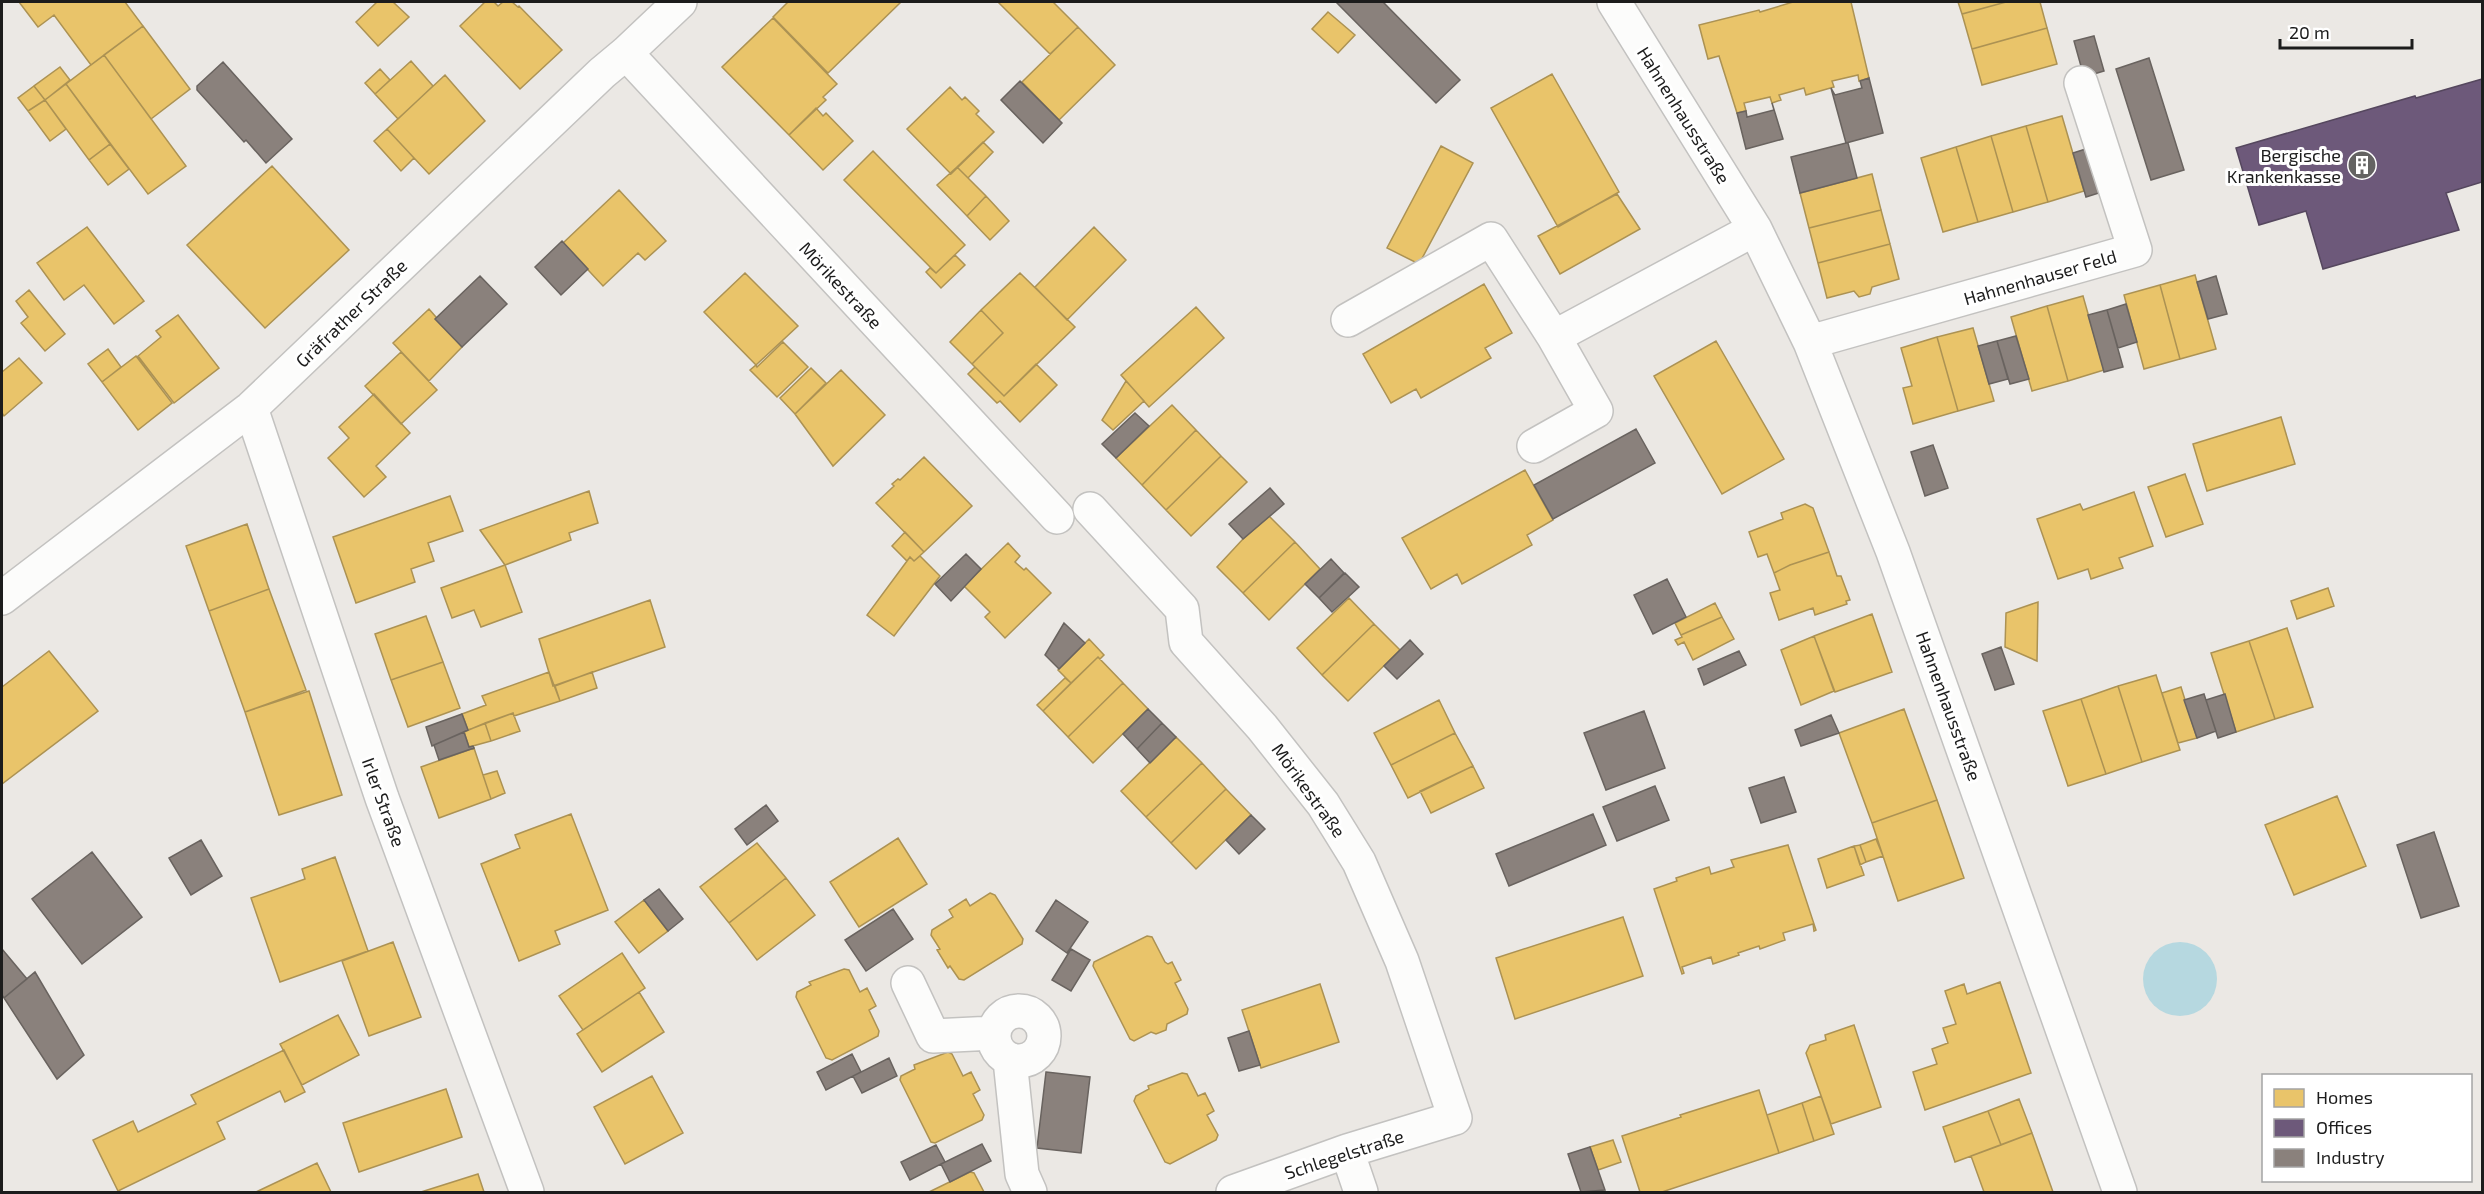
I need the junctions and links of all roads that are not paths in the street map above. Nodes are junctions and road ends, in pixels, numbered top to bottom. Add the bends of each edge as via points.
1 (680, 2) edge
2 (1614, 2) edge
3 (627, 53) junction
4 (2081, 83) dead end
5 (1755, 229) junction
6 (1348, 320) dead end
7 (1554, 337) junction
8 (1810, 342) junction
9 (251, 408) junction
10 (1534, 446) dead end
11 (1090, 509) dead end
12 (1057, 517) dead end
13 (2, 598) edge
14 (908, 983) dead end
15 (1455, 1118) joint
16 (1347, 1150) junction
17 (527, 1192) edge
18 (1030, 1192) edge
19 (1233, 1192) edge
20 (1361, 1192) edge
21 (2120, 1192) edge

1 - 3 street, Gräfrather Straße
2 - 5 street, Hahnenhausstraße
3 - 9 street, Gräfrather Straße
3 - 12 street, Mörikestraße
4 - 8 street, Hahnenhauser Feld via 2135,250
5 - 7 street
5 - 8 street, Hahnenhausstraße
6 - 7 street via 1491,239
7 - 10 street via 1596,411
8 - 21 street, Hahnenhausstraße via 1901,573
9 - 13 street, Gräfrather Straße
9 - 17 street, Irler Straße via 382,798
11 - 15 street, Mörikestraße via 1182,609 1186,642 1262,727 1323,804 1359,862 1402,961
14 - 18 street via 933,1036 1002,1046 1022,1174
15 - 16 street, Schlegelstraße
16 - 19 street, Schlegelstraße
16 - 20 street

